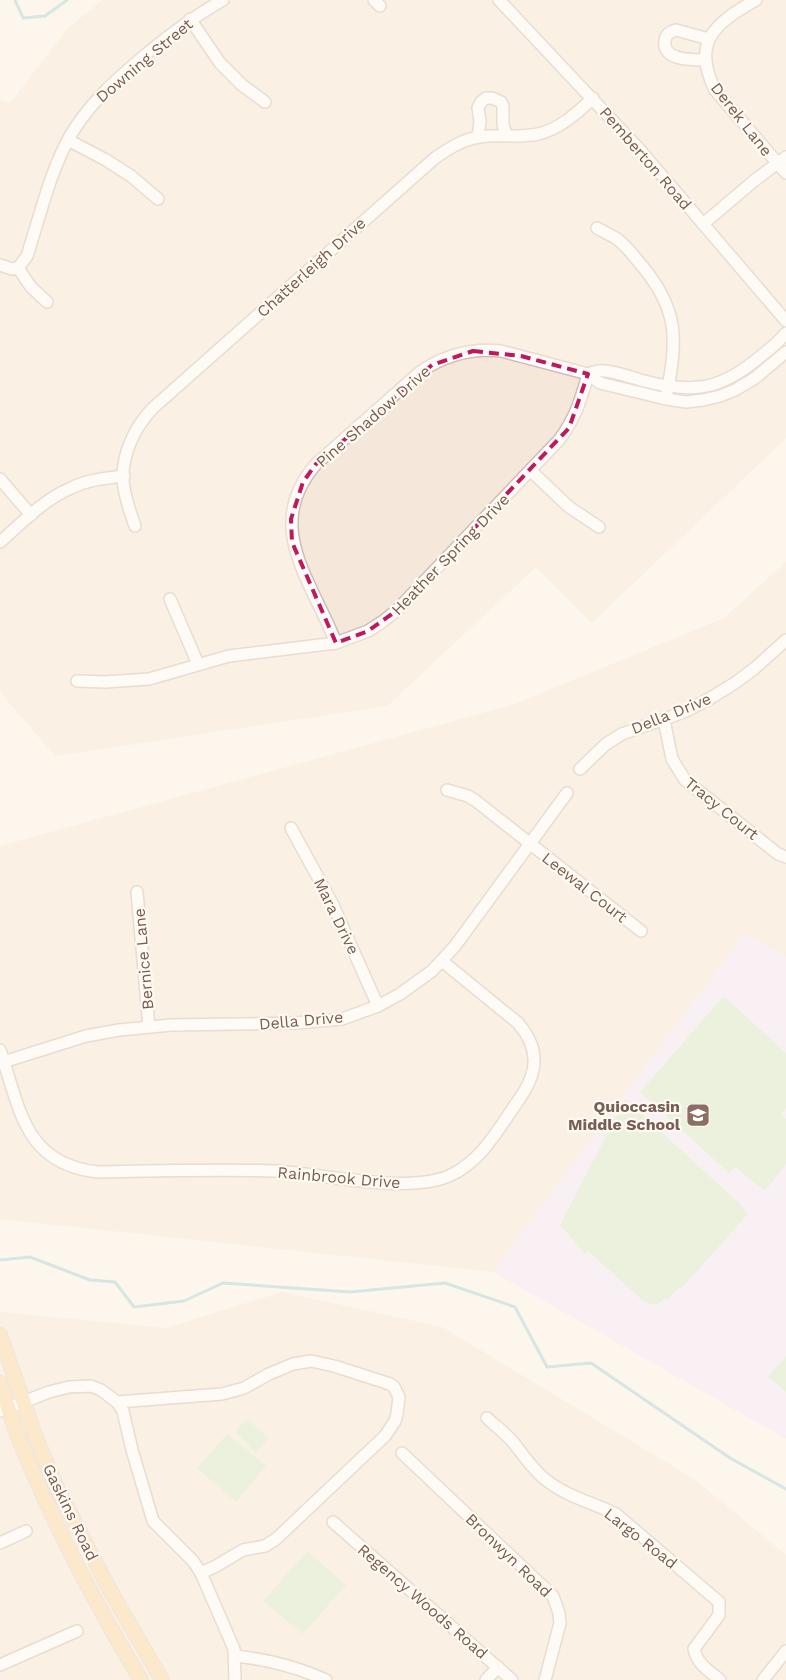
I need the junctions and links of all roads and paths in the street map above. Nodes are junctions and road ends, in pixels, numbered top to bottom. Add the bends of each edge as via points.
1 (223, 0) edge
2 (499, 0) edge
3 (756, 0) edge
4 (190, 20) junction
5 (709, 39) junction
6 (706, 60) junction
7 (593, 98) junction
8 (264, 102) dead end
9 (506, 136) junction
10 (478, 137) junction
11 (68, 140) junction
12 (782, 160) edge
13 (786, 173) edge
14 (158, 199) dead end
15 (703, 224) junction
16 (597, 228) dead end
17 (0, 264) edge
18 (18, 268) junction
19 (47, 302) dead end
20 (786, 321) edge
21 (786, 332) edge
22 (786, 352) edge
23 (588, 374) junction
24 (668, 387) junction
25 (666, 399) junction
26 (530, 470) junction
27 (124, 476) junction
28 (0, 479) edge
29 (31, 515) junction
30 (135, 526) dead end
31 (599, 527) dead end
32 (0, 542) edge
33 (170, 599) dead end
34 (786, 640) edge
35 (336, 643) junction
36 (198, 664) junction
37 (77, 682) dead end
38 (664, 720) junction
39 (580, 769) dead end
40 (447, 790) dead end
41 (566, 793) dead end
42 (290, 828) dead end
43 (530, 844) junction
44 (786, 857) edge
45 (137, 892) dead end
46 (641, 930) dead end
47 (442, 961) junction
48 (378, 1006) junction
49 (149, 1027) junction
50 (0, 1050) edge
51 (2, 1062) edge
52 (0, 1335) edge
53 (0, 1383) edge
54 (23, 1402) junction
55 (117, 1402) junction
56 (4, 1409) edge
57 (487, 1418) dead end
58 (402, 1454) dead end
59 (333, 1522) dead end
60 (26, 1531) dead end
61 (0, 1543) edge
62 (201, 1573) junction
63 (77, 1631) dead end
64 (786, 1651) edge
65 (235, 1656) junction
66 (0, 1665) edge
67 (498, 1667) junction
68 (141, 1680) edge
69 (162, 1680) edge
70 (235, 1680) edge
71 (326, 1680) edge
72 (486, 1680) edge
73 (512, 1680) edge
74 (545, 1680) edge
75 (720, 1680) edge
76 (763, 1680) edge

1 - 4 street, Downing Street
2 - 7 street, Pemberton Road
3 - 5 street via 729,16
4 - 8 street via 220,63
4 - 11 street, Downing Street via 112,83 91,105
5 - 6 street
5 - 6 street via 676,30 667,34 664,41 670,55 687,60
6 - 12 street, Derek Lane via 715,90
7 - 9 street, Chatterleigh Drive via 571,118 552,129 539,134
7 - 15 street, Pemberton Road
9 - 10 street, Chatterleigh Drive
9 - 10 street via 501,102 486,98 478,108
10 - 27 street, Chatterleigh Drive via 434,158 152,408 132,437
11 - 14 street via 131,176
11 - 18 street, Downing Street via 56,166 27,256
12 - 13 street, Derek Lane
12 - 15 street
15 - 20 street, Pemberton Road
16 - 24 street via 620,241 632,254 667,304 674,343
17 - 18 street
18 - 19 street
21 - 24 street, Pine Shadow Drive via 749,366 727,379 702,388
22 - 25 street, Pine Shadow Drive via 755,378 728,393 686,402
23 - 24 street, Pine Shadow Drive via 599,370
23 - 25 street, Pine Shadow Drive via 600,383
23 - 26 street, Heather Spring Drive via 569,428
23 - 35 street, Pine Shadow Drive via 501,351 453,355 420,372 316,464 295,500 291,519 292,542
24 - 25 street
26 - 31 street via 569,507
26 - 35 street, Heather Spring Drive via 396,611 368,631
27 - 29 street via 70,488
27 - 30 street, Chatterleigh Drive
28 - 29 street
29 - 32 street
33 - 36 street
34 - 38 street, Della Drive via 735,683
35 - 36 street, Heather Spring Drive via 229,656
36 - 37 street, Heather Spring Drive via 149,679
38 - 39 street, Della Drive via 622,734 606,744
38 - 44 street, Tracy Court via 672,759 685,780
40 - 43 street, Leewal Court via 468,796
41 - 43 street, Della Drive
42 - 48 street, Mara Drive via 333,905
43 - 46 street, Leewal Court
43 - 47 street, Della Drive
45 - 49 street, Bernice Lane
47 - 48 street, Della Drive via 414,985
47 - 51 street, Rainbrook Drive via 518,1023 530,1040 535,1064 525,1092 476,1157 451,1175 430,1182 362,1181 279,1172 98,1172 75,1168 47,1153 34,1140 19,1111
48 - 49 street, Della Drive via 342,1019 317,1022
49 - 51 street, Della Drive via 86,1036
50 - 51 street, Rainbrook Drive
52 - 54 main road, Gaskins Road
53 - 56 main road, Gaskins Road
54 - 55 street via 69,1387 91,1386
54 - 56 street
54 - 69 main road, Gaskins Road via 56,1486 78,1531
55 - 62 street via 123,1411 153,1521
55 - 62 street via 222,1394 244,1388 293,1364 311,1361 390,1384 397,1391 398,1414 385,1436 276,1539 265,1546 243,1550
56 - 68 main road, Gaskins Road via 98,1606
57 - 75 street, Largo Road via 546,1480 616,1514 719,1602 719,1615 694,1649 701,1664
58 - 74 street, Bronwyn Road via 553,1596 560,1623
59 - 67 street, Regency Woods Road
60 - 61 street
62 - 65 street
63 - 66 street
64 - 76 street
65 - 70 street
65 - 71 street via 260,1658
67 - 72 street
67 - 73 street, Regency Woods Road

